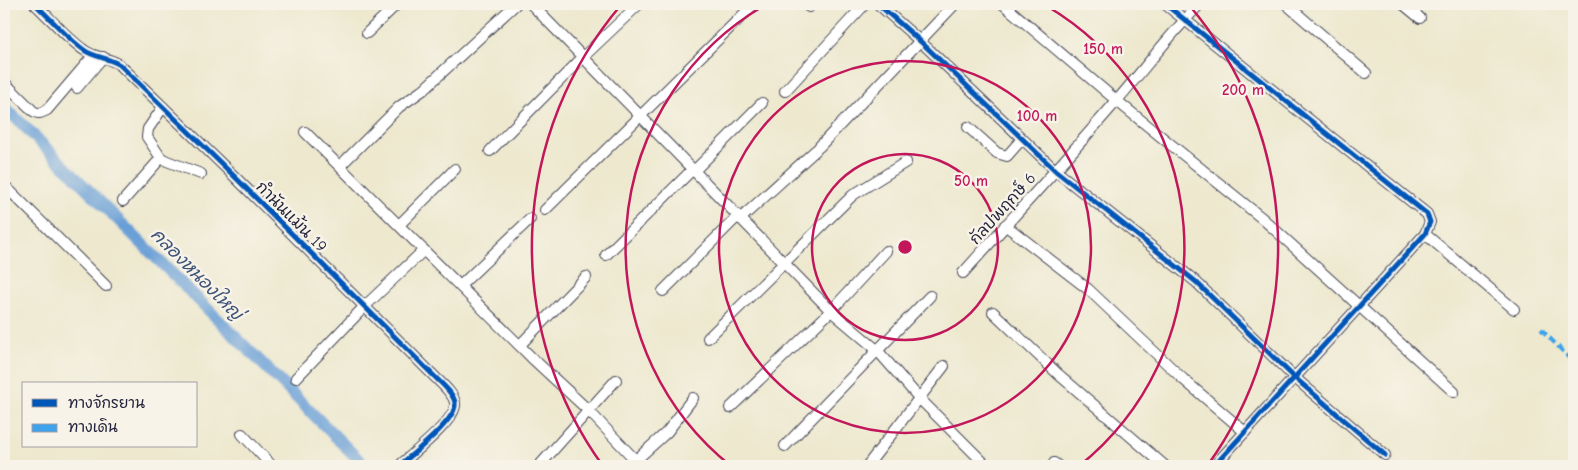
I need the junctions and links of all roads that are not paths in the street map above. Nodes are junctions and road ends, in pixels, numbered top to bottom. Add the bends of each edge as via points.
1 (35, 4) edge
2 (397, 4) edge
3 (516, 4) edge
4 (531, 4) edge
5 (639, 4) edge
6 (754, 4) edge
7 (865, 4) edge
8 (878, 4) edge
9 (955, 4) edge
10 (1003, 4) edge
11 (1165, 4) edge
12 (1200, 4) edge
13 (1286, 4) edge
14 (1403, 4) edge
15 (1420, 18) dead end
16 (1184, 20) junction
17 (367, 33) dead end
18 (920, 40) junction
19 (98, 56) junction
20 (583, 57) junction
21 (1366, 73) dead end
22 (4, 82) edge
23 (77, 88) dead end
24 (785, 90) dead end
25 (1116, 101) junction
26 (762, 103) dead end
27 (164, 107) junction
28 (640, 117) junction
29 (968, 127) dead end
30 (305, 132) dead end
31 (1022, 139) junction
32 (490, 151) dead end
33 (161, 158) junction
34 (906, 162) dead end
35 (340, 166) junction
36 (456, 169) dead end
37 (693, 171) junction
38 (1056, 171) junction
39 (200, 174) dead end
40 (4, 185) edge
41 (123, 201) dead end
42 (544, 210) dead end
43 (739, 218) junction
44 (530, 219) dead end
45 (399, 225) junction
46 (1005, 225) junction
47 (1425, 234) junction
48 (424, 250) junction
49 (886, 251) dead end
50 (606, 255) dead end
51 (784, 263) junction
52 (963, 273) dead end
53 (586, 276) dead end
54 (106, 286) dead end
55 (460, 286) junction
56 (662, 292) dead end
57 (930, 296) dead end
58 (1360, 305) junction
59 (365, 306) junction
60 (1514, 309) dead end
61 (831, 311) junction
62 (993, 312) dead end
63 (708, 338) dead end
64 (520, 346) junction
65 (878, 350) junction
66 (944, 366) dead end
67 (296, 378) dead end
68 (1296, 378) junction
69 (616, 380) dead end
70 (1454, 392) dead end
71 (693, 398) dead end
72 (920, 399) junction
73 (730, 408) dead end
74 (588, 410) junction
75 (1245, 432) junction
76 (242, 434) dead end
77 (785, 446) dead end
78 (1385, 455) dead end
79 (639, 463) edge
80 (272, 466) edge
81 (399, 466) edge
82 (538, 466) edge
83 (867, 466) edge
84 (987, 466) edge
85 (1165, 466) edge
86 (1214, 466) edge

1 - 19 street, กำนันแม้น 19 via 83,50
2 - 17 street
3 - 35 street via 423,90 399,107
4 - 20 street
5 - 20 street
6 - 28 street
7 - 24 street
8 - 18 street
9 - 18 street
10 - 25 street
11 - 16 street
12 - 16 street, กัลปพฤกษ์ 6
13 - 21 street
14 - 15 street
16 - 25 street, กัลปพฤกษ์ 6
16 - 47 street via 1427,214 1430,222
18 - 31 street
18 - 43 street via 818,149
19 - 22 street via 48,110 41,113 32,110
19 - 23 street
19 - 27 street, กำนันแม้น 19 via 112,59 120,65
20 - 28 street
20 - 32 street
25 - 38 street, กัลปพฤกษ์ 6
25 - 58 street via 1263,219
26 - 37 street
27 - 33 street via 146,134
27 - 59 street, กำนันแม้น 19
28 - 37 street
28 - 42 street
29 - 31 street via 1003,156 1007,156
30 - 35 street
31 - 38 street
33 - 39 street
33 - 41 street
34 - 51 street via 853,196
35 - 45 street
36 - 45 street
37 - 43 street
37 - 50 street
38 - 46 street, กัลปพฤกษ์ 6
38 - 68 street via 1195,281
40 - 54 street
43 - 51 street
43 - 56 street
44 - 55 street
45 - 48 street
46 - 52 street, กัลปพฤกษ์ 6
46 - 75 street via 1088,289 1183,379
47 - 58 street
47 - 60 street
48 - 55 street
48 - 59 street
49 - 61 street
51 - 61 street
51 - 63 street
53 - 64 street
55 - 64 street
57 - 65 street
58 - 68 street
58 - 70 street
59 - 67 street
59 - 81 street, กำนันแม้น 19 via 436,378 456,403 447,422
61 - 65 street
61 - 73 street
62 - 85 street via 1058,374
64 - 74 street
65 - 72 street
65 - 77 street
66 - 72 street
68 - 75 street
68 - 78 street
69 - 74 street
71 - 79 street
72 - 83 street
72 - 84 street
74 - 79 street
74 - 82 street
75 - 86 street
76 - 80 street

